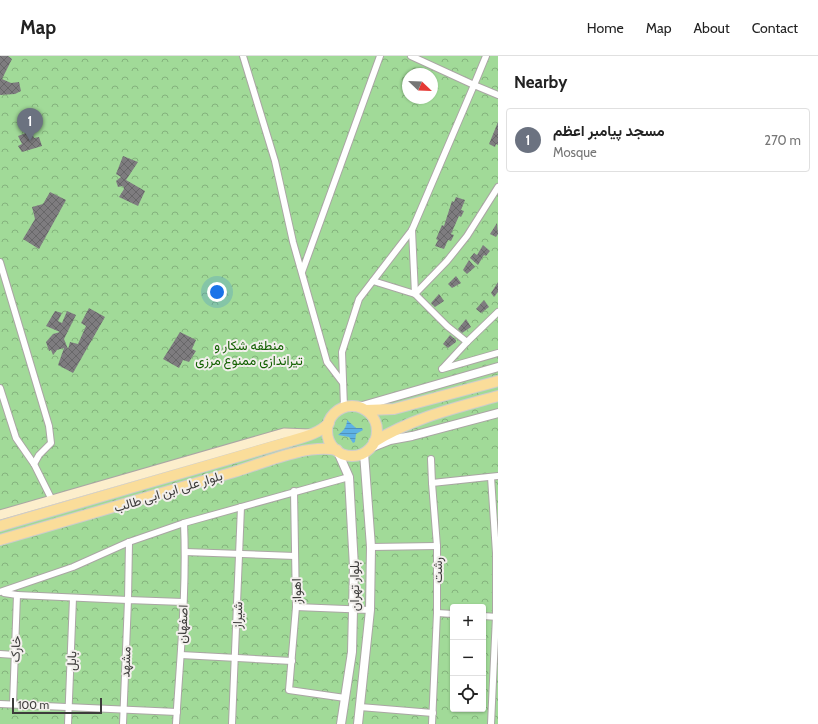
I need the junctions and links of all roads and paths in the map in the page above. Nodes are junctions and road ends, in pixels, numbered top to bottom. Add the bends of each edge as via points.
1 (243, 56) edge
2 (380, 56) edge
3 (411, 56) edge
4 (486, 56) edge
5 (474, 85) junction
6 (498, 95) edge
7 (498, 187) edge
8 (412, 230) junction
9 (0, 262) edge
10 (302, 272) junction
11 (2, 278) edge
12 (373, 281) junction
13 (415, 294) junction
14 (498, 312) edge
15 (467, 342) junction
16 (498, 353) edge
17 (498, 367) edge
18 (498, 381) edge
19 (343, 383) junction
20 (0, 388) edge
21 (498, 396) edge
22 (344, 407) junction
23 (362, 408) junction
24 (498, 413) edge
25 (329, 423) junction
26 (312, 434) junction
27 (369, 448) junction
28 (337, 450) junction
29 (430, 459) dead end
30 (34, 464) junction
31 (495, 476) edge
32 (348, 477) junction
33 (432, 483) junction
34 (294, 492) junction
35 (52, 500) junction
36 (240, 507) junction
37 (0, 515) edge
38 (184, 523) junction
39 (0, 526) edge
40 (0, 540) edge
41 (129, 542) junction
42 (437, 546) junction
43 (371, 547) junction
44 (185, 552) junction
45 (239, 554) junction
46 (295, 556) junction
47 (1, 592) edge
48 (17, 595) junction
49 (73, 598) junction
50 (128, 600) junction
51 (183, 602) junction
52 (296, 607) junction
53 (354, 609) junction
54 (370, 610) junction
55 (437, 613) junction
56 (450, 614) edge
57 (486, 616) edge
58 (497, 617) edge
59 (0, 654) edge
60 (15, 655) junction
61 (181, 655) junction
62 (235, 658) junction
63 (292, 661) junction
64 (345, 698) junction
65 (0, 704) edge
66 (13, 704) junction
67 (69, 706) junction
68 (360, 707) junction
69 (124, 709) junction
70 (177, 712) junction
71 (433, 713) junction
72 (68, 724) edge
73 (123, 724) edge
74 (176, 724) edge
75 (232, 724) edge
76 (340, 724) edge
77 (358, 724) edge
78 (432, 724) edge
79 (491, 724) edge

1 - 10 street via 275,161
2 - 10 street
3 - 5 street
4 - 5 street
5 - 6 street
5 - 8 street
7 - 13 street via 467,236
8 - 12 street
8 - 13 street
9 - 11 street
10 - 19 street via 327,362
11 - 30 street via 49,426 51,443
12 - 13 street
12 - 19 street via 359,299 342,352
13 - 15 street
14 - 15 street
15 - 16 street via 442,369
17 - 23 street
18 - 23 main road via 402,407
19 - 22 street
20 - 30 street via 16,438
21 - 27 main road via 422,418 403,426
22 - 23 main road
22 - 25 main road via 332,416
23 - 27 main road via 375,421 377,435
24 - 27 street via 419,435 390,440
25 - 26 main road, بلوار علی ابن ابی طالب via 324,429
25 - 28 main road via 328,438
26 - 35 main road via 284,433
26 - 39 main road, بلوار علی ابن ابی طالب
27 - 28 main road via 350,456
27 - 43 street, بلوار تهران
28 - 32 street, بلوار تهران
28 - 40 main road, بلوار علی ابن ابی طالب via 321,449 284,456
29 - 33 street, رشت
30 - 35 street
31 - 33 street
31 - 58 street
32 - 34 street
32 - 53 street, بلوار تهران via 352,520
33 - 42 street, رشت
34 - 36 street
34 - 46 street, اهواز
35 - 37 main road
36 - 38 street
36 - 45 street, شیراز
38 - 41 street
38 - 44 street, اصفهان
41 - 47 street via 74,567
41 - 50 street, مشهد
42 - 43 street
42 - 55 street, رشت
43 - 54 street, بلوار تهران
44 - 45 street
44 - 51 street, اصفهان
45 - 46 street
45 - 62 street, شیراز
46 - 52 street, اهواز
47 - 48 street
48 - 49 street
48 - 60 street, خارک
49 - 50 street
49 - 67 street, بابل
50 - 51 street
50 - 69 street, مشهد
51 - 61 street, اصفهان
52 - 53 street
52 - 63 street, اهواز
53 - 54 street
53 - 64 street, بلوار تهران via 352,652
54 - 68 street, بلوار تهران
55 - 56 street
55 - 71 street, رشت
57 - 58 street
58 - 79 street
59 - 60 street
60 - 66 street, خارک
61 - 62 street
61 - 70 street, اصفهان
62 - 63 street
62 - 75 street, شیراز
63 - 64 street, اهواز via 289,690
64 - 76 street, بلوار تهران
65 - 66 street
66 - 67 street
67 - 69 street
67 - 72 street, بابل
68 - 71 street
68 - 77 street, بلوار تهران
69 - 70 street
69 - 73 street, مشهد
70 - 74 street, اصفهان
71 - 78 street, رشت

